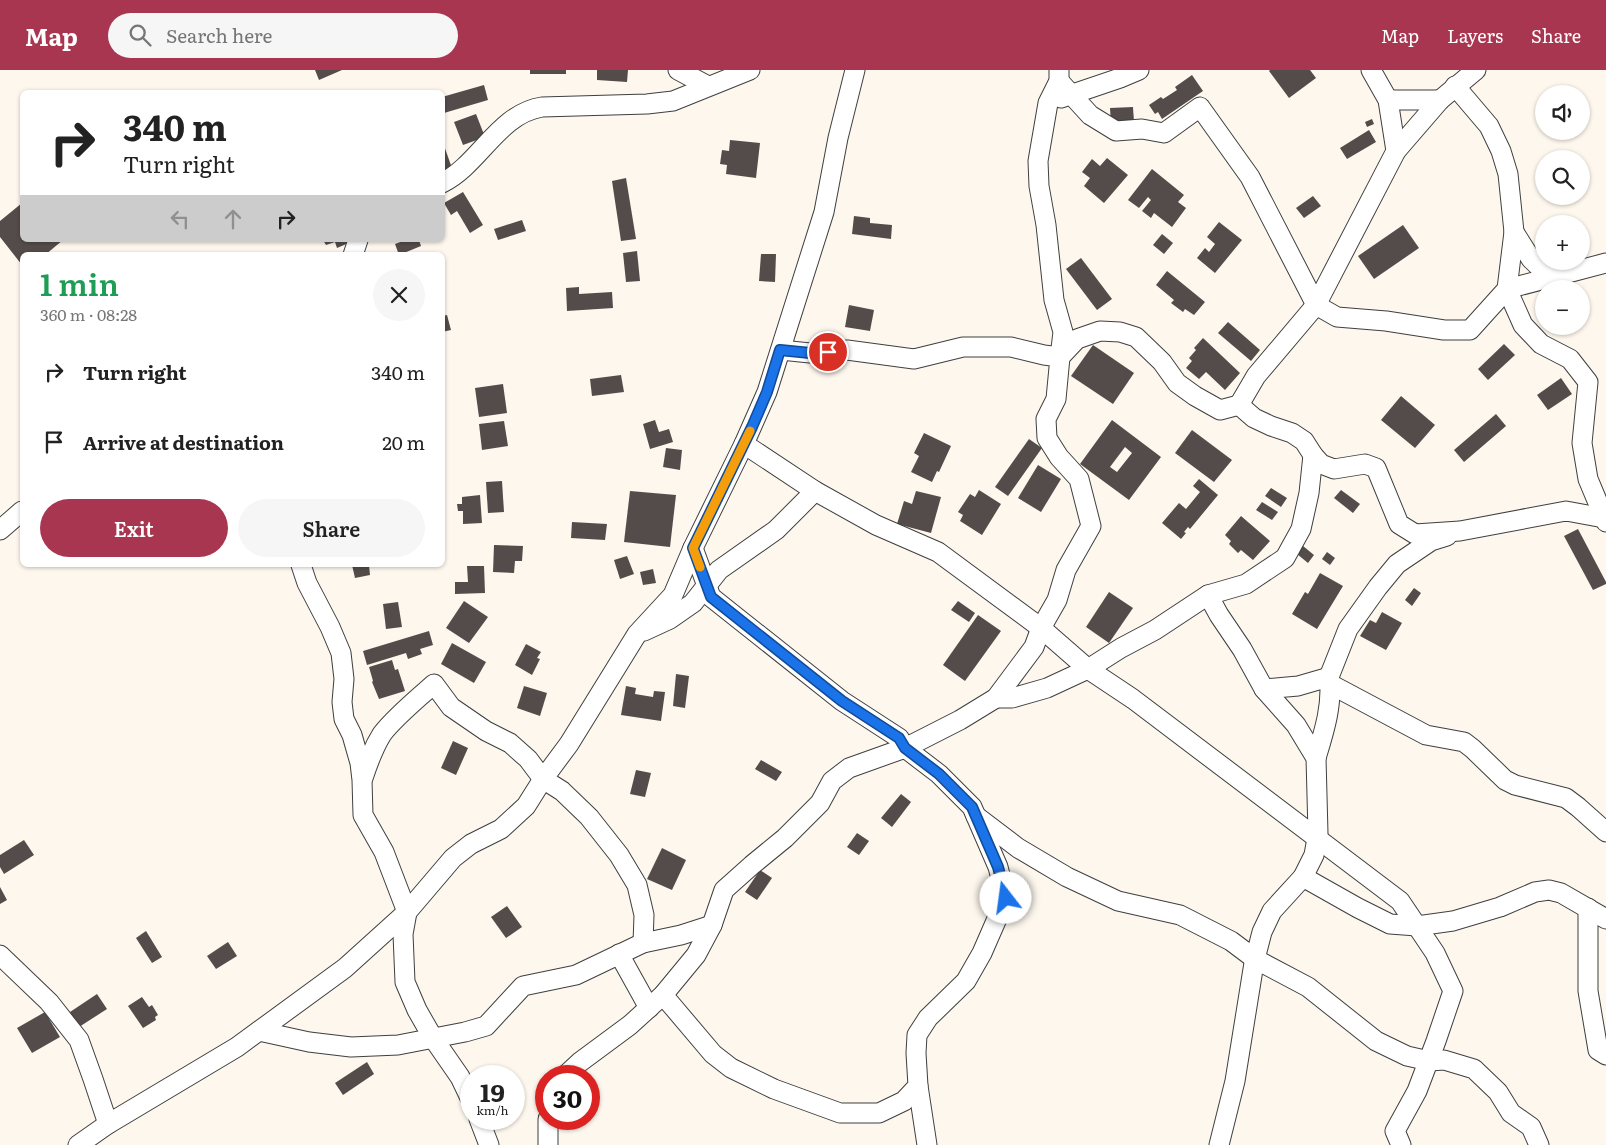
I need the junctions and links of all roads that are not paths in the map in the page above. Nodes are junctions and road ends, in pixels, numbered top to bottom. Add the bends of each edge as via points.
1 (678, 70) edge
2 (750, 70) edge
3 (855, 70) edge
4 (1140, 70) edge
5 (1371, 70) edge
6 (1476, 70) edge
7 (1063, 82) edge
8 (708, 86) junction
9 (1455, 86) junction
10 (1388, 100) junction
11 (1440, 100) junction
12 (1396, 151) junction
13 (445, 180) edge
14 (1514, 232) junction
15 (1606, 263) edge
16 (1552, 279) junction
17 (1507, 289) junction
18 (1316, 305) junction
19 (780, 350) junction
20 (1060, 356) junction
21 (1239, 406) junction
22 (744, 444) junction
23 (1313, 455) junction
24 (815, 491) junction
25 (20, 513) edge
26 (1605, 520) edge
27 (0, 530) edge
28 (1460, 532) junction
29 (693, 548) junction
30 (302, 567) edge
31 (706, 586) junction
32 (1208, 595) junction
33 (1041, 628) junction
34 (637, 634) junction
35 (1088, 670) junction
36 (1329, 680) junction
37 (1264, 688) junction
38 (996, 698) junction
39 (905, 748) junction
40 (1316, 758) junction
41 (543, 779) junction
42 (362, 780) junction
43 (976, 815) junction
44 (1606, 832) edge
45 (1317, 838) junction
46 (1303, 878) junction
47 (1588, 908) junction
48 (407, 912) junction
49 (1606, 919) edge
50 (712, 924) junction
51 (1417, 926) junction
52 (643, 942) junction
53 (619, 954) junction
54 (0, 955) edge
55 (1255, 959) junction
56 (663, 995) junction
57 (649, 1008) junction
58 (259, 1031) junction
59 (434, 1038) junction
60 (1606, 1054) edge
61 (1429, 1061) junction
62 (577, 1065) edge
63 (460, 1077) edge
64 (918, 1086) junction
65 (108, 1124) junction
66 (483, 1130) edge
67 (548, 1130) edge
68 (78, 1145) edge
69 (489, 1145) edge
70 (548, 1145) edge
71 (926, 1145) edge
72 (1219, 1145) edge
73 (1400, 1145) edge
74 (1538, 1145) edge

1 - 8 street
2 - 8 street
3 - 19 street via 824,212
4 - 7 street via 1120,78
5 - 10 street
6 - 9 street
7 - 18 street via 1090,115 1116,131 1142,129 1164,133 1200,107 1250,177
7 - 20 street via 1048,102 1038,170 1054,300 1063,332
8 - 13 street via 673,101 531,109 505,124 461,171
9 - 11 street
9 - 14 street via 1489,126 1501,150 1508,174
10 - 11 street
10 - 12 street
11 - 12 street
12 - 18 street
14 - 16 street via 1531,259
14 - 17 street
15 - 16 street
16 - 17 street
17 - 18 street via 1470,330 1444,330 1337,317
17 - 26 street via 1523,326 1541,344 1570,359 1588,382 1582,443 1588,479
18 - 21 street via 1256,376
19 - 20 street via 810,353 847,350 914,359 963,347 1012,347
19 - 22 street via 767,392
20 - 21 street via 1077,339 1100,331 1136,336 1162,362 1177,383 1196,396 1220,410
20 - 33 street via 1056,399 1046,419 1047,438 1059,457 1080,479 1091,526 1066,570 1057,600
21 - 23 street via 1254,418 1292,433 1304,441
22 - 24 street
22 - 29 street
23 - 28 street via 1334,469 1365,464 1376,468 1399,524 1415,534
23 - 32 street via 1301,529 1286,558 1246,584
24 - 31 street via 776,530 719,570
24 - 33 street via 876,525 938,552
25 - 27 street
26 - 28 street via 1566,511
28 - 36 street via 1431,541 1397,564 1348,629
29 - 31 street
29 - 34 street via 673,594
30 - 42 street via 341,653 344,719 360,762
31 - 34 street via 693,603 670,619
31 - 39 street via 711,597 724,608 842,701 899,738
32 - 35 street
32 - 37 street
33 - 35 street
33 - 38 street via 1034,647
34 - 41 street via 569,744
35 - 38 street via 1046,688 1012,698
35 - 45 street via 1133,699
36 - 37 street
36 - 40 street via 1329,704
36 - 44 street via 1426,735 1464,742 1505,780 1566,798
37 - 40 street via 1296,725
38 - 39 street
39 - 43 street via 939,774
39 - 50 street via 849,768 832,781 820,803 724,890
40 - 45 street
41 - 42 street via 510,743 486,732 451,707 434,684 383,734
41 - 48 street via 526,806 501,829 470,844 453,858
41 - 52 street via 562,791 589,817 619,855 637,885 644,915
42 - 48 street via 364,815 384,852
43 - 55 street via 1018,848 1067,877 1118,901 1180,915 1231,942
43 - 64 street via 998,867 1006,898 966,981 928,1018 917,1035
45 - 46 street via 1314,855
45 - 51 street via 1400,901
46 - 51 street via 1390,924
46 - 55 street via 1272,911
47 - 49 street
47 - 51 street via 1561,892 1548,890 1453,921
47 - 60 street via 1588,992 1598,1050
48 - 58 street via 345,968
48 - 59 street via 403,934 405,982
50 - 52 street
50 - 56 street via 696,955
51 - 61 street via 1435,953 1453,991
52 - 53 street
53 - 57 street
53 - 59 street via 576,975 523,986 486,1026
54 - 65 street via 50,1002 78,1040
55 - 61 street via 1308,987 1376,1041 1407,1056
55 - 72 street via 1235,1081
56 - 57 street
56 - 64 street via 713,1054 731,1068 774,1090 840,1113 880,1113 904,1101
57 - 62 street
58 - 59 street via 351,1047
58 - 65 street
59 - 63 street
61 - 73 street via 1395,1131
61 - 74 street via 1444,1060 1474,1069 1498,1092 1510,1114 1531,1127
64 - 71 street
65 - 68 street
66 - 69 street
67 - 70 street

